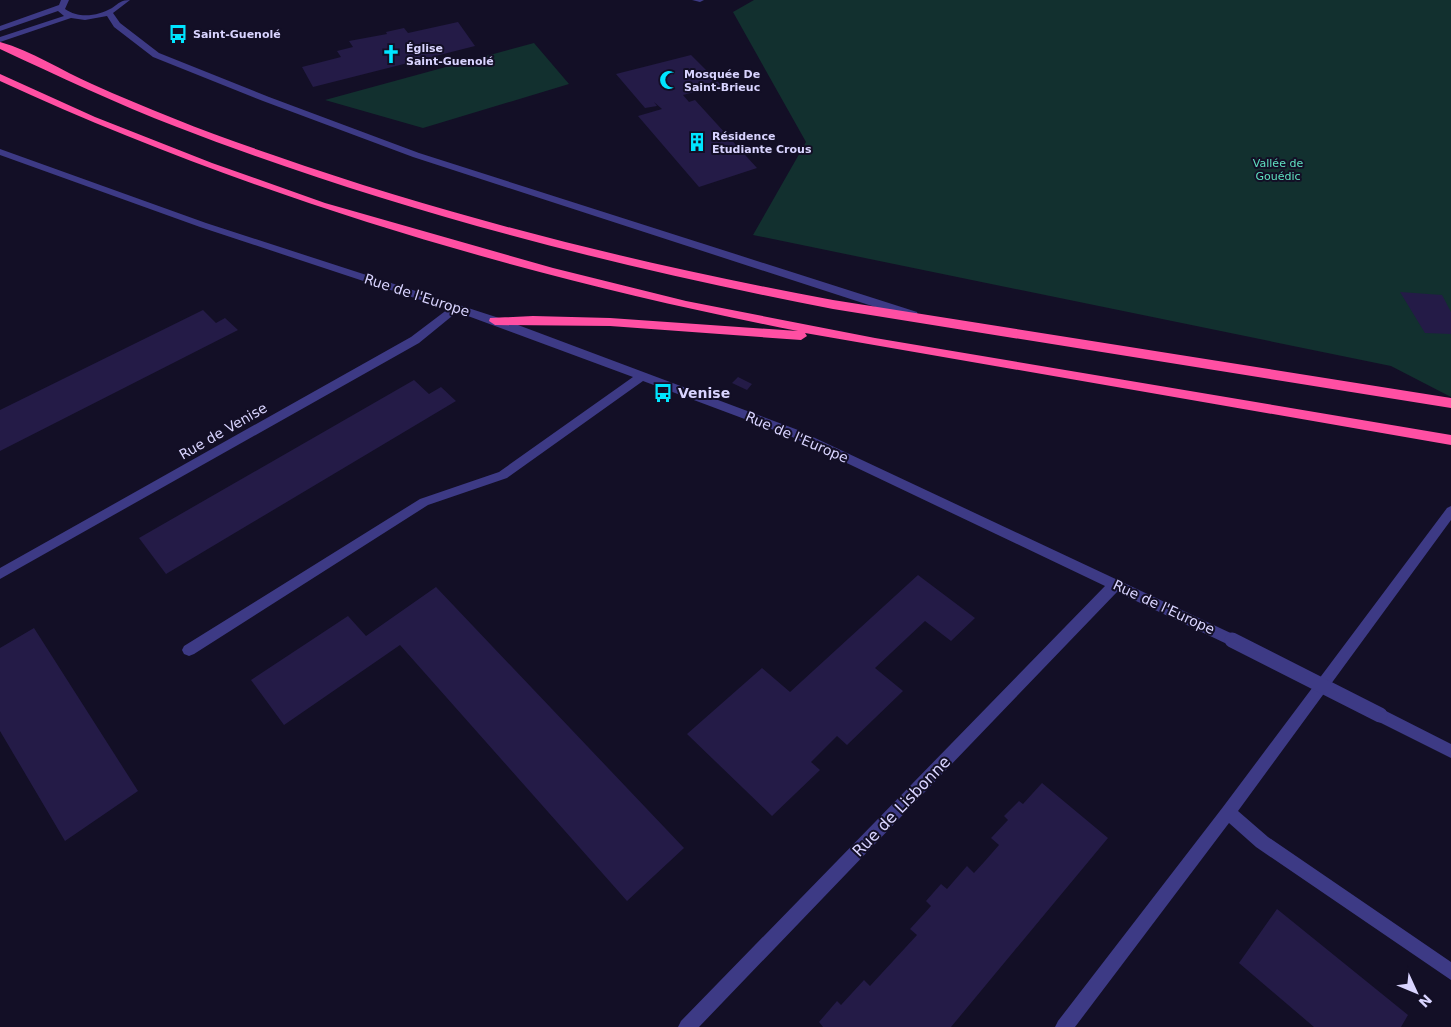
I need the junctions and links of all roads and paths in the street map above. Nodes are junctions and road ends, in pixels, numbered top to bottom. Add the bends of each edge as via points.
1 (55, 0) edge
2 (127, 0) edge
3 (63, 3) edge
4 (109, 12) junction
5 (71, 16) junction
6 (0, 29) edge
7 (0, 40) edge
8 (0, 46) edge
9 (0, 77) edge
10 (0, 152) edge
11 (456, 308) junction
12 (495, 321) junction
13 (934, 322) junction
14 (875, 342) junction
15 (642, 376) junction
16 (1451, 403) edge
17 (1451, 440) edge
18 (1451, 511) edge
19 (0, 574) edge
20 (1115, 584) junction
21 (189, 650) dead end
22 (1451, 751) edge
23 (1228, 812) junction
24 (1451, 972) edge
25 (687, 1027) edge
26 (1064, 1027) edge

1 - 3 street
2 - 4 street
3 - 5 street via 64,13
3 - 6 street
4 - 5 street via 89,17
4 - 13 street via 117,25 156,55 266,99 416,155
5 - 7 street
8 - 13 highway via 123,102 344,183 556,243 746,288
9 - 14 highway via 208,166 321,205 551,271 686,305
10 - 11 street, Rue de l'Europe via 203,225
11 - 12 street, Rue de l'Europe
11 - 19 street, Rue de Venise via 414,340
12 - 14 highway via 637,322
12 - 15 street, Rue de l'Europe
13 - 16 highway
14 - 17 highway
15 - 20 street, Rue de l'Europe via 794,433
15 - 21 street via 503,475 424,502
18 - 23 street
20 - 22 street, Rue de l'Europe, bridge
20 - 25 street, Rue de Lisbonne
23 - 24 street via 1262,842
23 - 26 street

